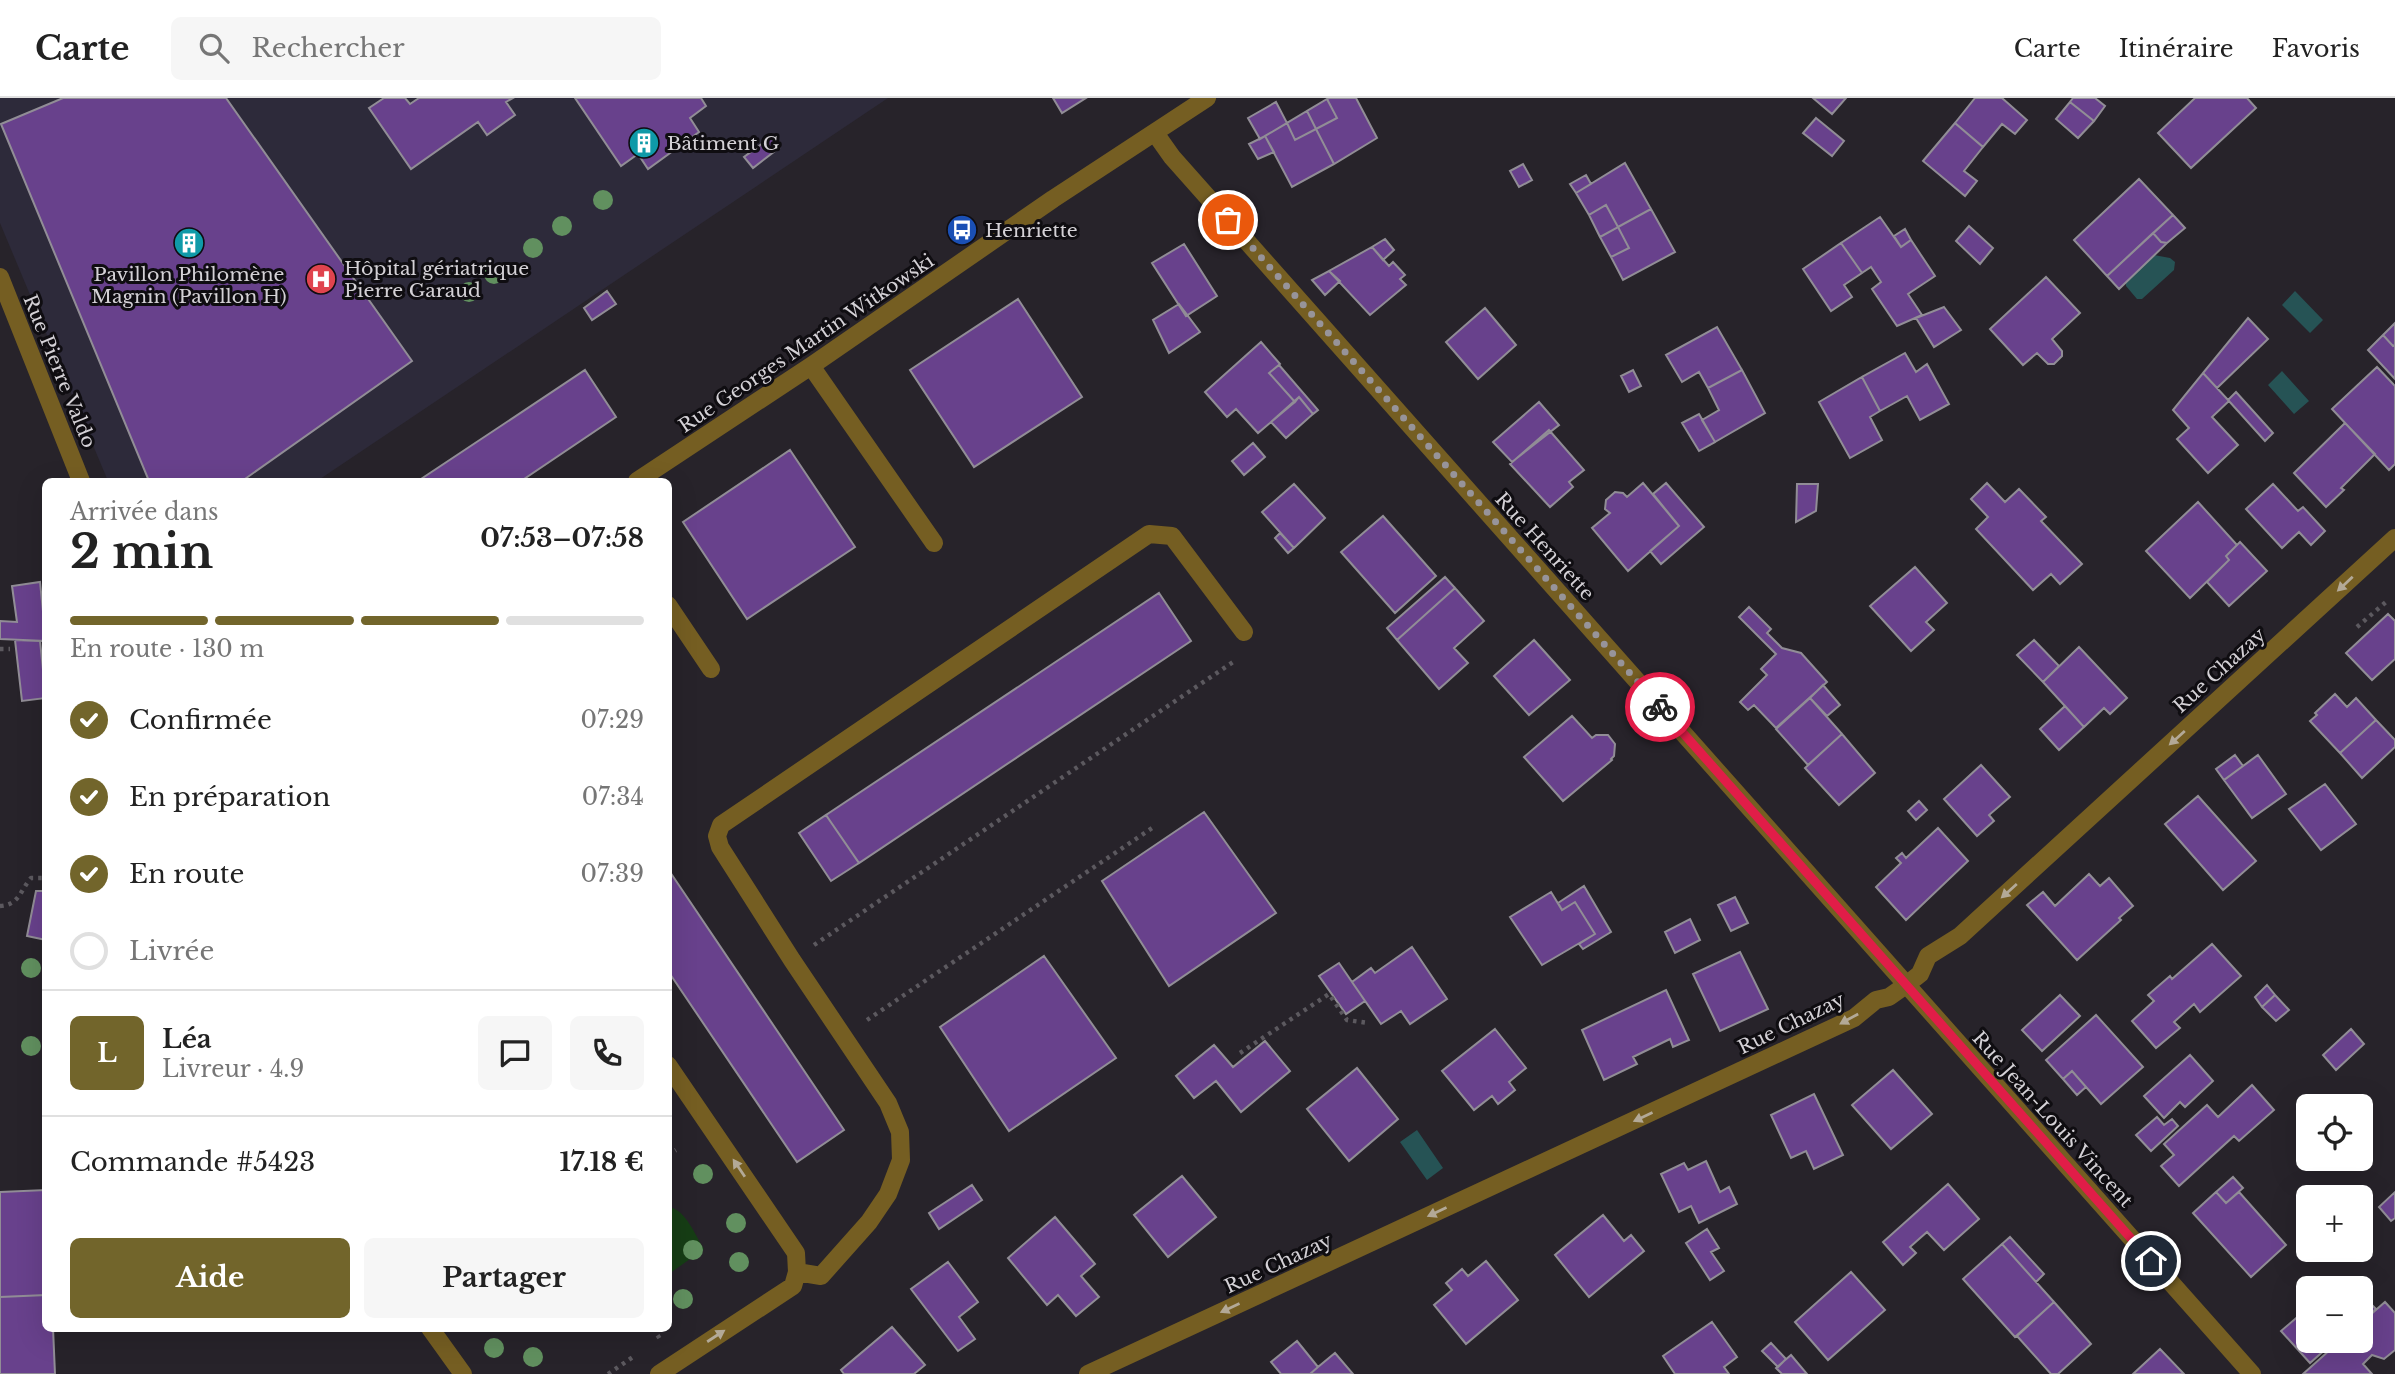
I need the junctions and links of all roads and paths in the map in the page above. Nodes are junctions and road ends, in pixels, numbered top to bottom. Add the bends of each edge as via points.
1 (1207, 98) edge
2 (1155, 133) junction
3 (0, 277) edge
4 (811, 366) junction
5 (79, 478) edge
6 (642, 478) edge
7 (2395, 538) edge
8 (934, 543) dead end
9 (2386, 602) dead end
10 (672, 611) edge
11 (2357, 627) dead end
12 (1244, 632) joint
13 (0, 649) edge
14 (10, 649) dead end
15 (711, 669) dead end
16 (1152, 828) dead end
17 (42, 878) edge
18 (0, 906) edge
19 (792, 960) junction
20 (1906, 985) junction
21 (1368, 1023) dead end
22 (843, 1036) junction
23 (1240, 1053) dead end
24 (672, 1071) edge
25 (676, 1150) dead end
26 (672, 1152) edge
27 (797, 1272) junction
28 (433, 1332) edge
29 (656, 1332) edge
30 (660, 1339) dead end
31 (463, 1374) edge
32 (659, 1374) edge
33 (1088, 1374) edge
34 (2252, 1374) edge

1 - 2 street, Rue Georges Martin Witkowski
2 - 4 street, Rue Georges Martin Witkowski
2 - 20 street, Rue Henriette
3 - 5 street, Rue Pierre Valdo
4 - 6 street, Rue Georges Martin Witkowski
4 - 8 street
7 -> 20 street, Rue Chazay via 1960,936 1928,956 1920,974
9 - 11 path
10 - 15 street
12 - 19 path via 1245,654
12 - 19 street via 1172,536 1149,534 721,825 720,847
13 - 14 path
16 - 22 path
17 - 18 path via 31,878 20,898
19 - 22 street
20 -> 33 street, Rue Chazay via 1875,1000 1854,1018
20 - 34 street, Rue Jean-Louis Vincent
21 - 23 path via 1347,1020 1329,994
22 - 27 street via 888,1102 900,1132 901,1160 888,1195 821,1276
27 -> 24 street via 796,1253
25 - 26 path
32 -> 27 street via 793,1286
28 - 31 street
29 - 30 path

